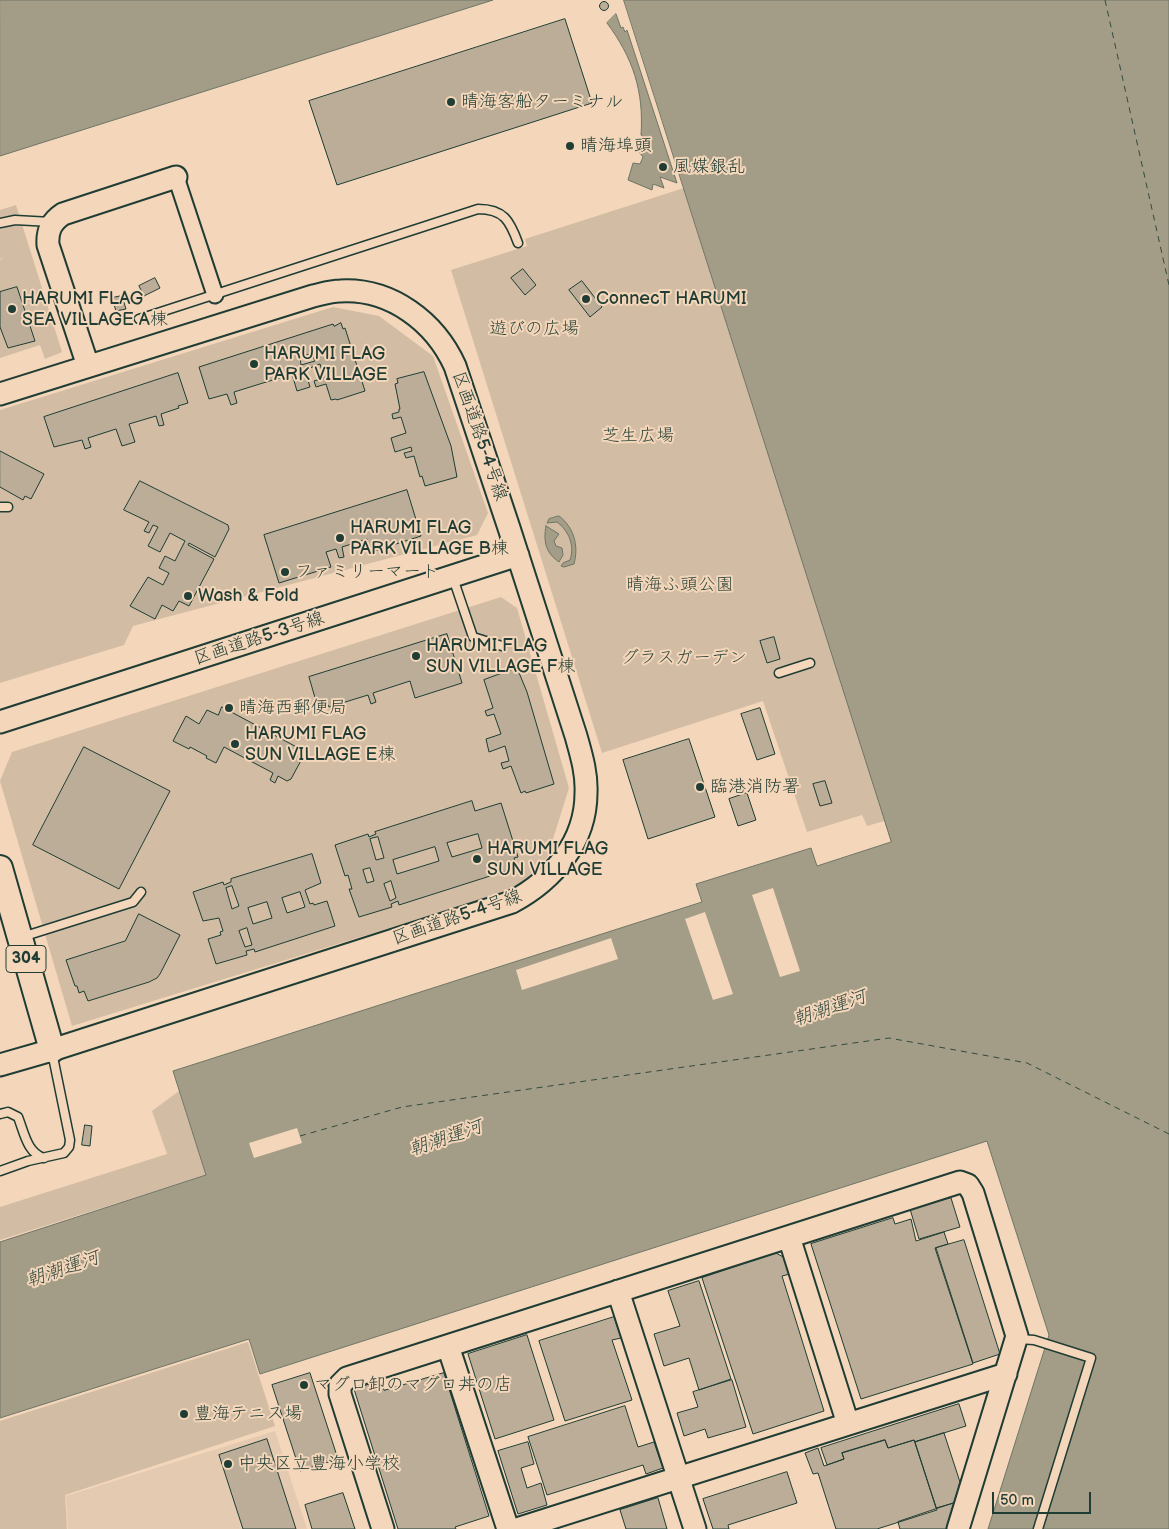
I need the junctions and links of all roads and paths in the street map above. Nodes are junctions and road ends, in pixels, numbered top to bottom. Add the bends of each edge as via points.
1 (176, 177) joint
2 (0, 223) edge
3 (53, 223) junction
4 (518, 243) dead end
5 (215, 295) junction
6 (139, 319) dead end
7 (88, 366) junction
8 (0, 394) edge
9 (518, 556) junction
10 (453, 576) junction
11 (502, 646) dead end
12 (810, 663) dead end
13 (779, 673) dead end
14 (0, 722) edge
15 (0, 868) edge
16 (141, 892) dead end
17 (20, 938) junction
18 (52, 1050) junction
19 (0, 1065) edge
20 (0, 1114) edge
21 (32, 1152) junction
22 (46, 1158) junction
23 (28, 1161) junction
24 (0, 1170) edge
25 (788, 1237) junction
26 (618, 1291) junction
27 (1017, 1339) junction
28 (448, 1346) junction
29 (1006, 1374) junction
30 (848, 1424) junction
31 (678, 1478) junction
32 (383, 1529) edge
33 (508, 1529) edge
34 (517, 1529) edge
35 (695, 1529) edge
36 (958, 1529) edge
37 (1038, 1529) edge

1 - 3 street via 63,214
1 - 5 street
2 - 3 lane via 15,220
3 - 7 street via 49,229 48,245
4 - 5 lane via 512,226 503,216 491,209 478,210
5 - 6 lane
7 - 8 street, 区画道路5-4号線
7 - 9 street, 区画道路5-4号線 via 322,294 362,292 399,304 426,323 450,355
9 - 10 street, 区画道路5-3号線
9 - 18 street, 区画道路5-4号線 via 576,736 585,774 586,793 580,827 557,868 528,893 506,905
10 - 11 lane via 473,637
10 - 14 street, 区画道路5-3号線
12 - 13 lane
15 - 17 main road, 304
16 - 17 lane via 133,902
17 - 18 main road, 304
18 - 19 street, 区画道路5-4号線
18 - 22 lane via 70,1140 64,1153
20 - 21 lane via 8,1112 18,1118
21 - 22 lane
21 - 23 lane
22 - 23 lane
23 - 24 lane
25 - 26 street
25 - 27 street via 964,1183 973,1193
25 - 30 street
26 - 28 street
26 - 31 street
27 - 29 street
27 - 37 lane via 1034,1340 1091,1358
28 - 32 street via 347,1378 340,1385 340,1394
28 - 33 street
29 - 30 street
29 - 36 street
30 - 31 street
31 - 34 street
31 - 35 street

